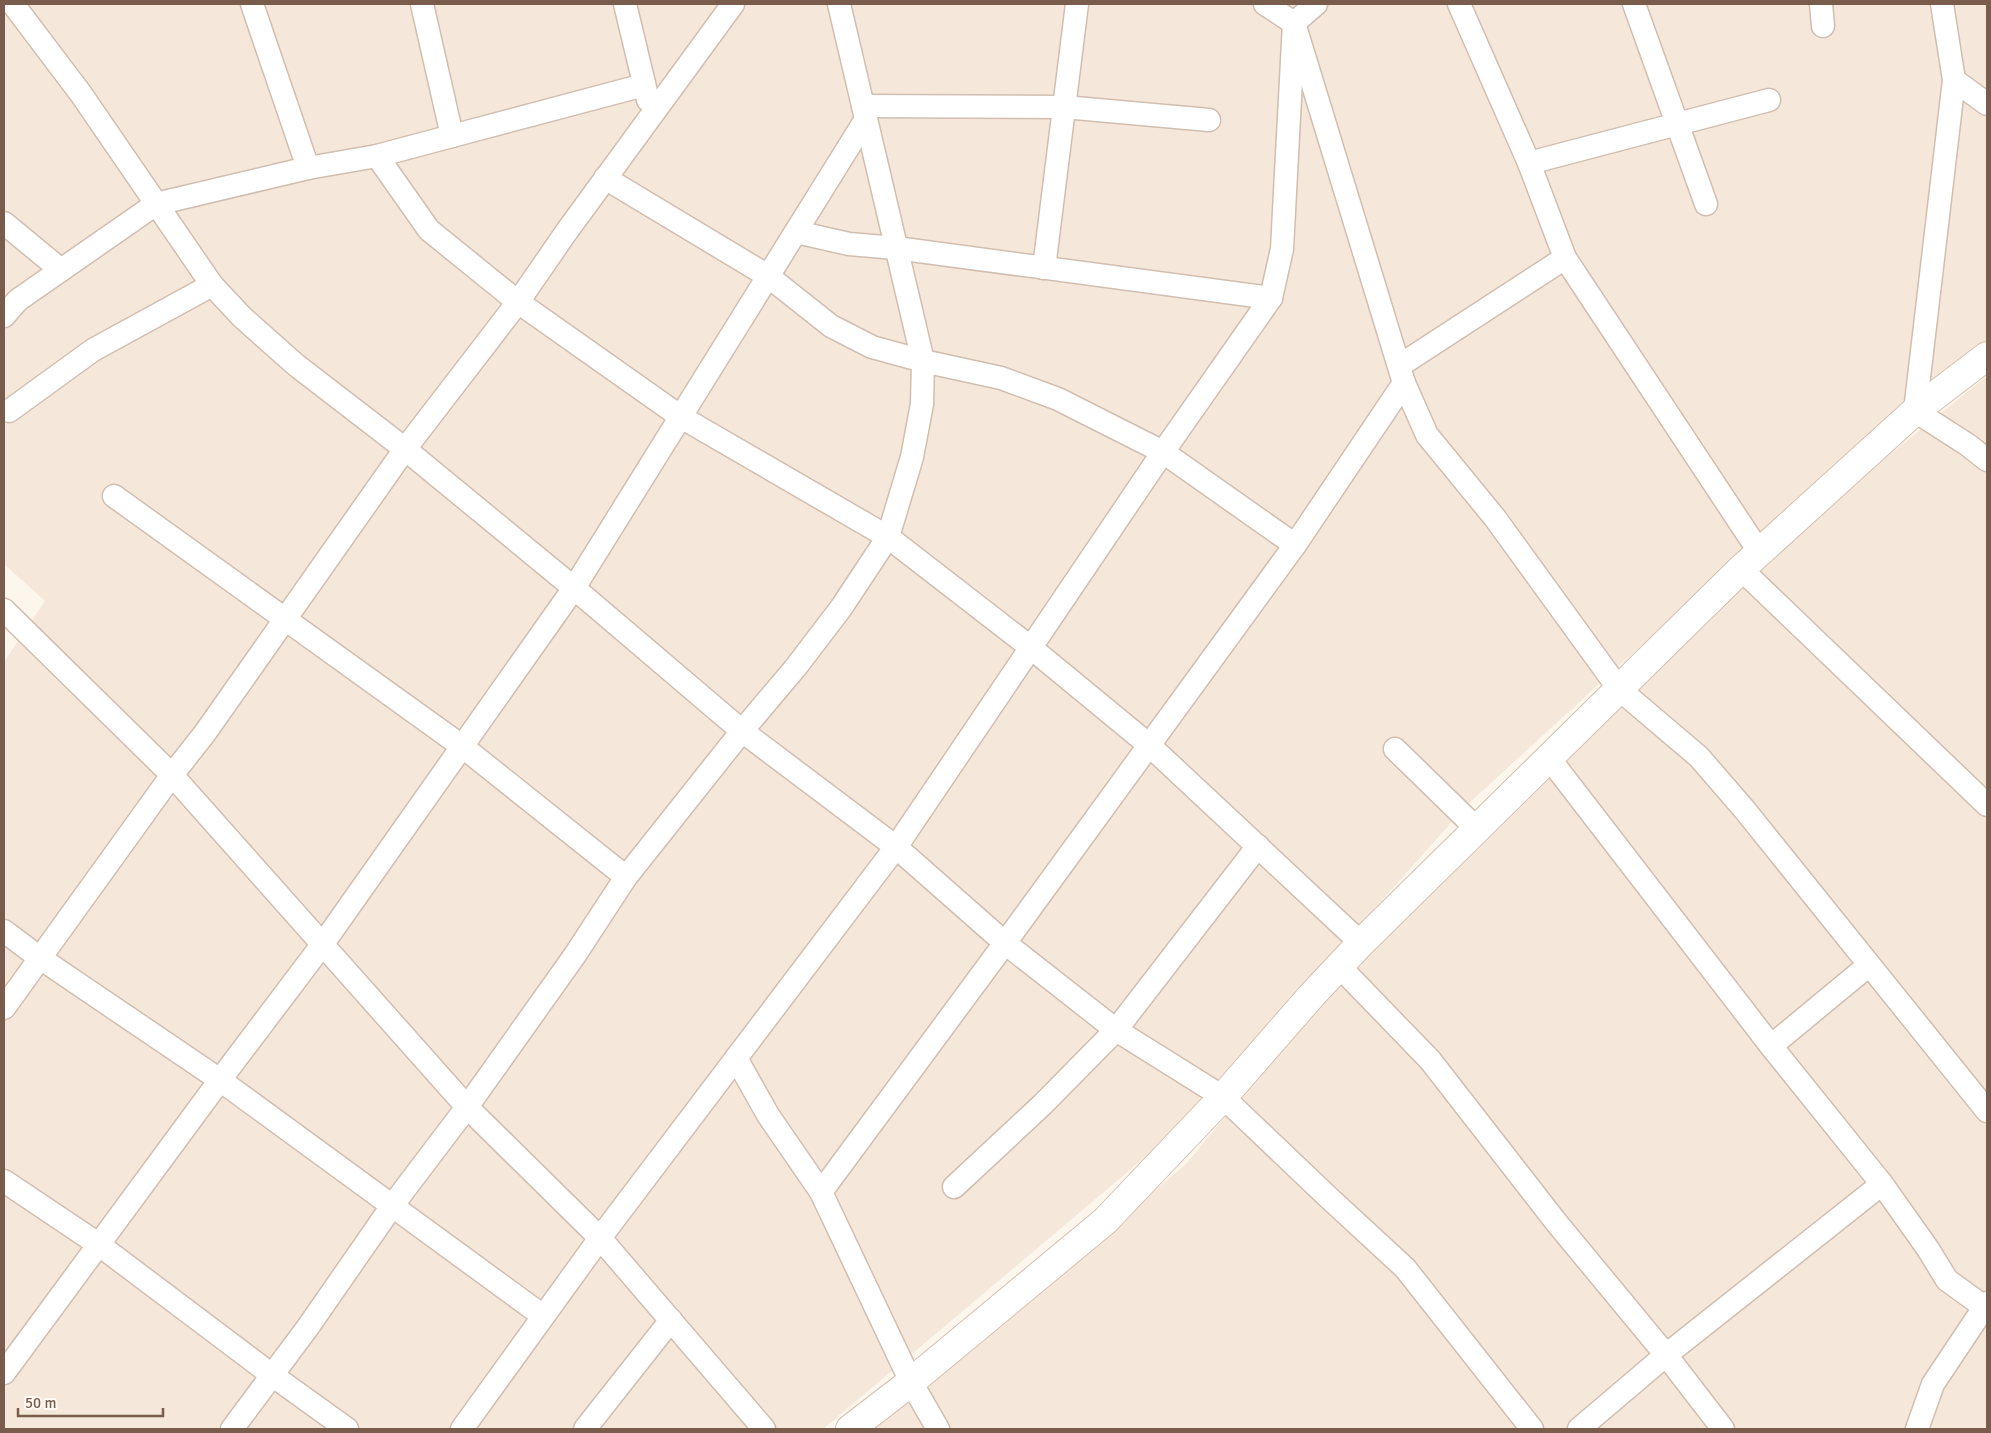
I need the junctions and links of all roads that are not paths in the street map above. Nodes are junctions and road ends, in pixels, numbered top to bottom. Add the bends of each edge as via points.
1 (12, 4) edge
2 (252, 4) edge
3 (422, 4) edge
4 (625, 4) edge
5 (733, 4) edge
6 (839, 4) edge
7 (1077, 4) edge
8 (1265, 4) edge
9 (1316, 4) edge
10 (1459, 4) edge
11 (1634, 4) edge
12 (1821, 4) edge
13 (1942, 4) edge
14 (1294, 23) junction
15 (1823, 26) dead end
16 (1954, 80) junction
17 (644, 85) junction
18 (1769, 100) dead end
19 (1987, 104) edge
20 (1064, 108) junction
21 (864, 112) junction
22 (651, 115) junction
23 (1210, 120) dead end
24 (1676, 124) junction
25 (452, 136) junction
26 (376, 156) junction
27 (1529, 164) junction
28 (308, 168) junction
29 (605, 178) junction
30 (156, 204) junction
31 (1706, 204) dead end
32 (4, 224) edge
33 (796, 232) junction
34 (896, 248) junction
35 (1565, 258) junction
36 (1044, 268) junction
37 (61, 270) junction
38 (768, 276) junction
39 (212, 285) junction
40 (1271, 298) junction
41 (518, 302) junction
42 (4, 316) edge
43 (1987, 356) edge
44 (923, 361) junction
45 (1401, 374) junction
46 (9, 411) dead end
47 (1915, 411) junction
48 (681, 417) junction
49 (405, 449) junction
50 (1163, 452) junction
51 (1987, 460) edge
52 (114, 496) dead end
53 (888, 537) junction
54 (1295, 545) junction
55 (1751, 561) junction
56 (574, 588) junction
57 (4, 610) edge
58 (286, 619) junction
59 (1030, 647) junction
60 (1619, 689) junction
61 (742, 731) junction
62 (1149, 746) junction
63 (463, 747) junction
64 (1394, 749) dead end
65 (1549, 758) junction
66 (172, 775) junction
67 (1987, 806) edge
68 (1477, 829) junction
69 (1258, 846) junction
70 (896, 847) junction
71 (626, 877) junction
72 (4, 931) edge
73 (1362, 942) junction
74 (1005, 943) junction
75 (322, 946) junction
76 (40, 958) junction
77 (1869, 965) junction
78 (1339, 966) junction
79 (4, 1008) edge
80 (1116, 1030) junction
81 (1771, 1046) junction
82 (736, 1058) junction
83 (220, 1080) junction
84 (1223, 1097) junction
85 (468, 1107) junction
86 (1987, 1111) edge
87 (4, 1181) edge
88 (1882, 1184) junction
89 (954, 1188) dead end
90 (821, 1192) junction
91 (392, 1206) junction
92 (600, 1238) junction
93 (98, 1244) junction
94 (1986, 1306) edge
95 (543, 1316) junction
96 (671, 1320) junction
97 (1666, 1355) junction
98 (4, 1373) edge
99 (272, 1375) junction
100 (911, 1382) junction
101 (232, 1429) edge
102 (347, 1429) edge
103 (462, 1429) edge
104 (585, 1429) edge
105 (764, 1429) edge
106 (850, 1429) edge
107 (938, 1429) edge
108 (1532, 1429) edge
109 (1579, 1429) edge
110 (1723, 1429) edge
111 (1918, 1429) edge

1 - 30 street via 81,94
2 - 28 street
3 - 25 street
4 - 17 street
5 - 22 street
6 - 21 street
7 - 20 street
8 - 14 street
9 - 14 street
10 - 27 street
11 - 24 street
12 - 15 street
13 - 16 street
14 - 40 street via 1282,248
14 - 45 street
16 - 19 street
16 - 47 street
17 - 22 street
17 - 25 street
18 - 24 street
20 - 21 street
20 - 23 street
20 - 36 street
21 - 33 street
21 - 34 street
22 - 29 street
24 - 27 street
24 - 31 street
25 - 26 street
26 - 28 street
26 - 41 street via 429,230
27 - 35 street
28 - 30 street
29 - 38 street
29 - 41 street
30 - 37 street
30 - 39 street
32 - 37 street
33 - 34 street via 849,244
33 - 38 street
34 - 36 street
34 - 44 street
35 - 45 street
35 - 55 street
36 - 40 street
37 - 42 street via 18,300
38 - 44 street via 831,326 872,347
38 - 48 street
39 - 46 street via 93,350
39 - 49 street via 296,365
40 - 50 street
41 - 48 street
41 - 49 street
43 - 47 street
44 - 50 street via 1001,378 1058,399
44 - 53 street via 922,404 912,457
45 - 54 street
45 - 60 street via 1428,435 1495,518
47 - 51 street
47 - 55 street
48 - 53 street
48 - 56 street
49 - 56 street
49 - 58 street
50 - 54 street
50 - 59 street
52 - 58 street
53 - 59 street
53 - 61 street via 796,667
54 - 62 street
55 - 60 street
55 - 67 street
56 - 61 street
56 - 63 street
57 - 66 street
58 - 63 street
58 - 66 street
59 - 62 street
59 - 70 street
60 - 65 street
60 - 77 street via 1699,757
61 - 70 street
61 - 71 street
62 - 69 street
62 - 74 street
63 - 71 street
63 - 75 street
64 - 68 street
65 - 68 street
65 - 81 street
66 - 75 street
66 - 76 street
68 - 73 street
69 - 73 street
69 - 80 street
70 - 74 street
70 - 82 street
71 - 85 street
72 - 76 street
73 - 78 street
74 - 80 street
74 - 90 street
75 - 83 street
75 - 85 street
76 - 79 street
76 - 83 street
77 - 81 street
77 - 86 street
78 - 84 street
78 - 97 street via 1430,1060 1556,1222
80 - 84 street
80 - 89 street
81 - 88 street
82 - 90 street via 768,1115
82 - 92 street
83 - 91 street
83 - 93 street
84 - 100 street via 1105,1221
84 - 108 street via 1405,1268
85 - 91 street
85 - 92 street
87 - 93 street
88 - 94 street via 1947,1280
88 - 97 street
90 - 100 street
91 - 95 street
91 - 99 street
92 - 95 street
92 - 96 street
93 - 98 street
93 - 99 street
94 - 111 street via 1933,1384
95 - 103 street
96 - 104 street
96 - 105 street
97 - 109 street
97 - 110 street
99 - 101 street
99 - 102 street
100 - 106 street
100 - 107 street

